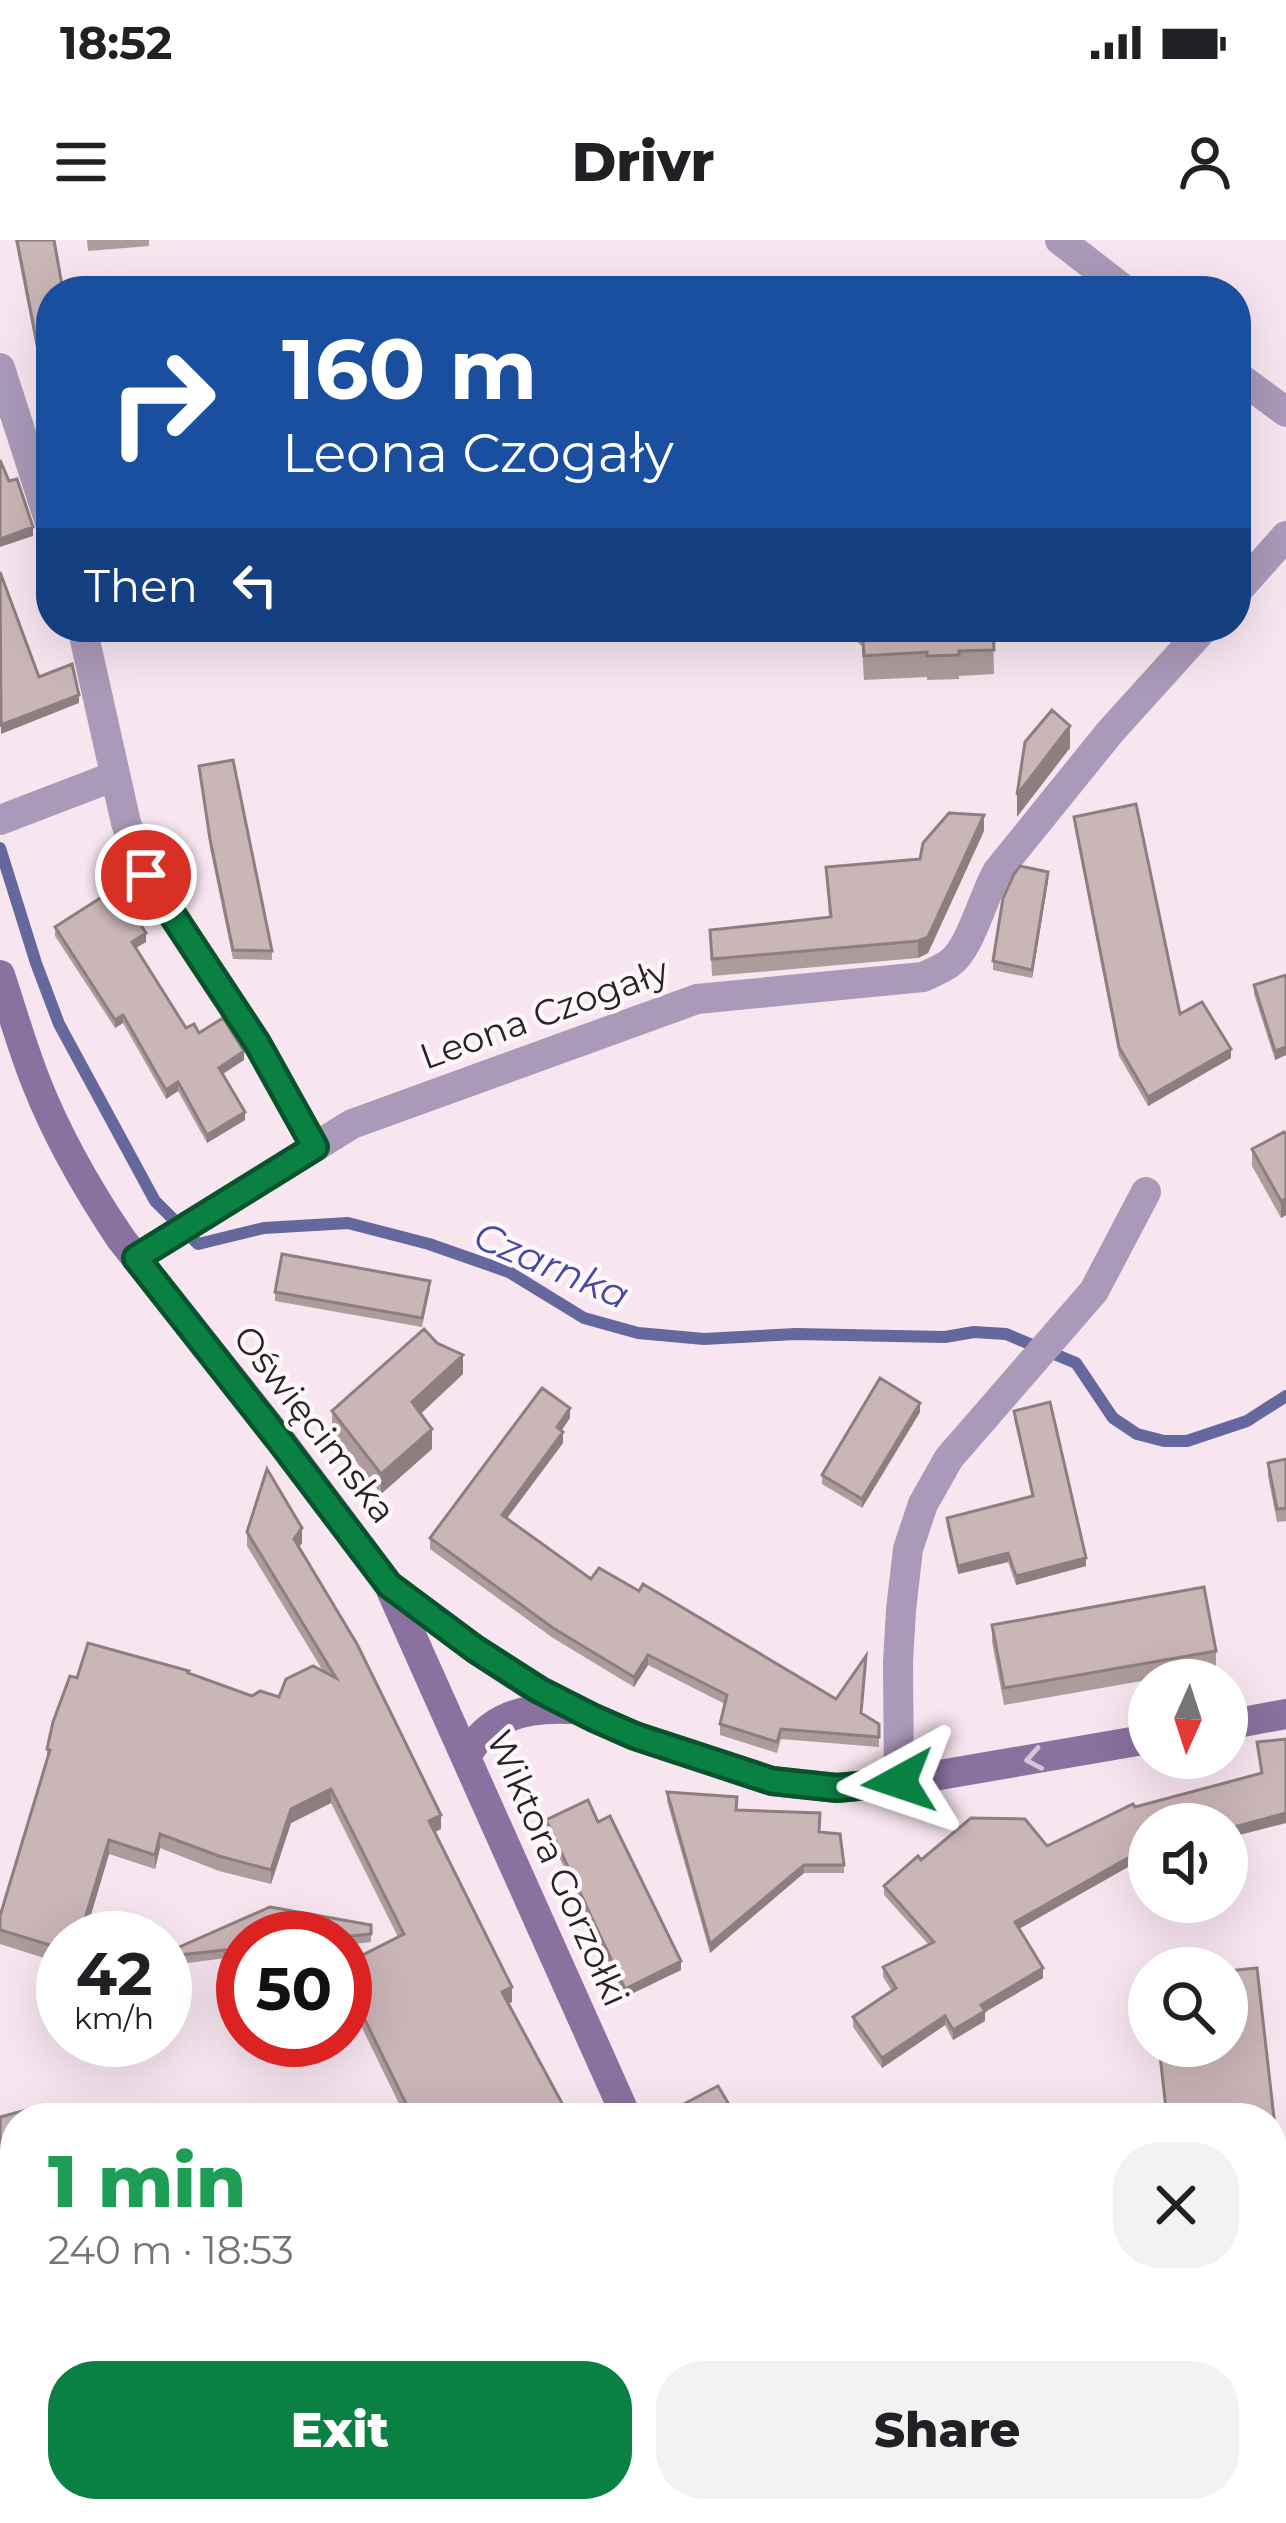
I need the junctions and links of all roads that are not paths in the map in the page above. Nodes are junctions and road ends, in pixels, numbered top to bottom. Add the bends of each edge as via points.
1 (1060, 240) edge
2 (1107, 276) edge
3 (0, 368) edge
4 (1251, 386) edge
5 (1286, 412) edge
6 (36, 480) edge
7 (1286, 536) edge
8 (1251, 575) edge
9 (85, 642) edge
10 (1191, 642) edge
11 (115, 776) junction
12 (0, 820) edge
13 (0, 975) edge
14 (315, 1147) junction
15 (1146, 1192) dead end
16 (136, 1258) junction
17 (389, 1585) junction
18 (575, 1709) junction
19 (1286, 1714) edge
20 (1248, 1721) edge
21 (1128, 1743) edge
22 (466, 1757) junction
23 (899, 1782) junction
24 (620, 2103) edge

1 - 2 street
3 - 6 street
4 - 5 street
7 - 8 street
9 - 11 street
10 - 14 street, Leona Czogały via 997,872 951,962 922,977 697,999 352,1124
11 - 12 street
11 - 14 street via 146,875
13 - 16 main road, Oświęcimska via 51,1118
14 - 16 street, Leona Czogały
15 - 23 street via 1094,1291 949,1458 922,1504 908,1549 898,1662
16 - 17 main road, Oświęcimska
17 - 18 main road, Oświęcimska
17 - 22 main road, Wiktora Gorzołki
18 - 22 main road via 520,1713 495,1724
18 - 23 main road, Oświęcimska via 772,1781 837,1788
19 - 20 main road
21 -> 23 main road, Oświęcimska
22 - 24 main road, Wiktora Gorzołki

